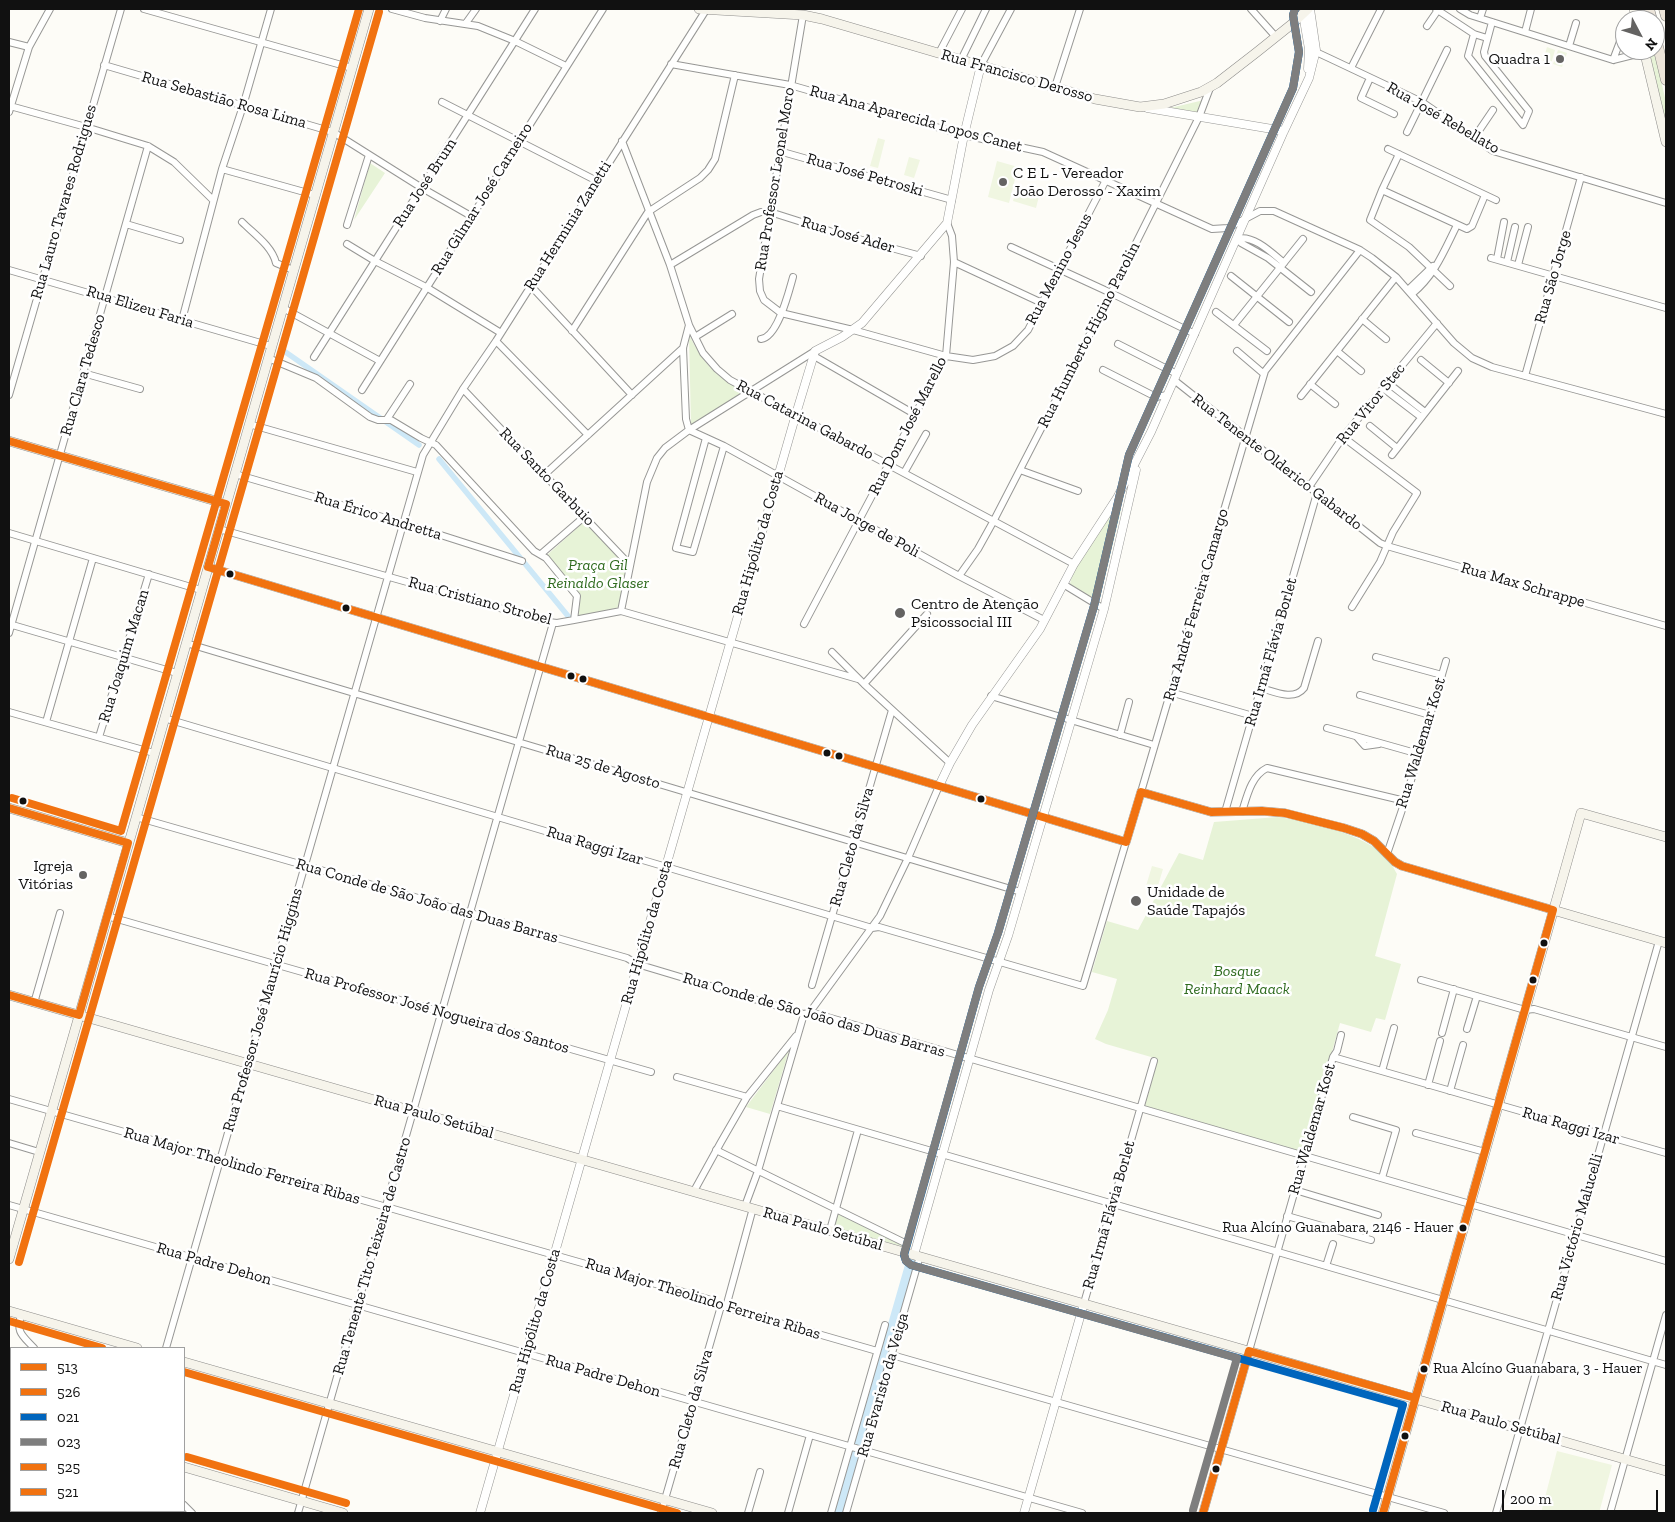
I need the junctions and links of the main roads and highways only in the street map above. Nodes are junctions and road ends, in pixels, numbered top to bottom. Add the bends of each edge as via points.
1 (369, 9) edge
2 (702, 9) edge
3 (1664, 9) edge
4 (1307, 11) edge
5 (1666, 16) edge
6 (1646, 60) edge
7 (1661, 60) edge
8 (1666, 80) edge
9 (1666, 142) edge
10 (9, 441) edge
11 (226, 504) junction
12 (9, 808) edge
13 (1666, 837) edge
14 (128, 843) junction
15 (1553, 910) junction
16 (1662, 942) edge
17 (9, 995) edge
18 (79, 1015) junction
19 (9, 1259) edge
20 (9, 1311) edge
21 (133, 1347) edge
22 (185, 1362) edge
23 (1415, 1398) junction
24 (185, 1467) edge
25 (1666, 1471) edge
26 (343, 1513) edge
27 (712, 1513) edge
28 (1383, 1513) edge

1 - 11 main road
2 - 4 main road, Rua Francisco Derosso via 822,19 1095,99 1140,107 1164,104 1210,88
3 - 5 highway
6 - 9 main road
7 - 8 highway
10 - 11 main road
11 - 14 main road
12 - 14 main road
13 - 15 main road via 1581,813
14 - 18 main road
15 - 16 main road
15 - 23 main road
17 - 18 main road, Rua Paulo Setúbal
18 - 19 main road
18 - 23 main road, Rua Paulo Setúbal
20 - 21 main road
22 - 27 main road
23 - 25 main road, Rua Paulo Setúbal
23 - 28 main road
24 - 26 main road

